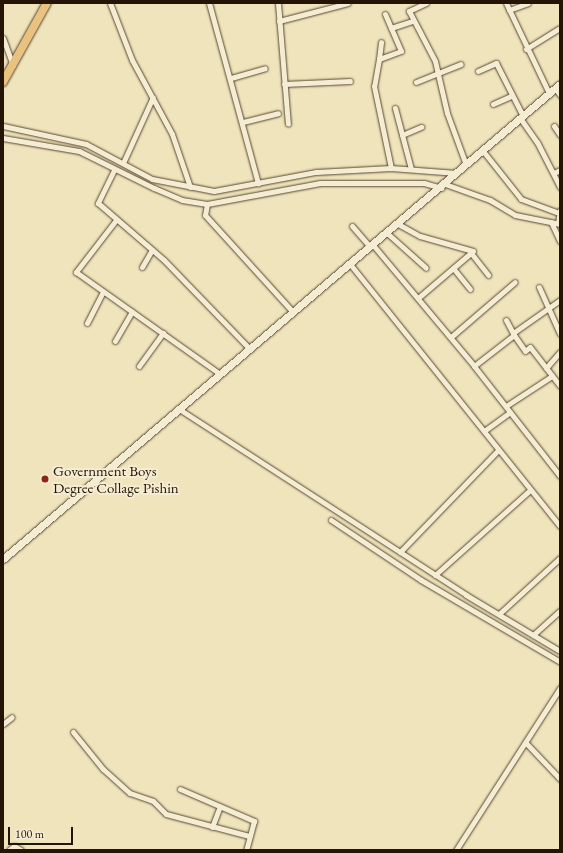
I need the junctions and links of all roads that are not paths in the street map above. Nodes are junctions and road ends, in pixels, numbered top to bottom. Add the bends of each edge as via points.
1 (47, 3) edge
2 (110, 3) edge
3 (209, 3) edge
4 (278, 3) edge
5 (348, 3) edge
6 (426, 3) edge
7 (506, 3) edge
8 (528, 3) edge
9 (509, 10) junction
10 (385, 14) dead end
11 (279, 21) junction
12 (412, 21) junction
13 (391, 28) junction
14 (559, 28) edge
15 (3, 38) edge
16 (381, 42) dead end
17 (526, 49) junction
18 (379, 59) junction
19 (461, 64) dead end
20 (14, 67) junction
21 (265, 68) dead end
22 (478, 71) dead end
23 (438, 73) junction
24 (231, 78) junction
25 (350, 81) dead end
26 (3, 82) edge
27 (416, 82) dead end
28 (284, 84) junction
29 (555, 88) edge
30 (560, 95) edge
31 (511, 96) junction
32 (153, 97) junction
33 (493, 104) dead end
34 (395, 108) dead end
35 (278, 113) dead end
36 (522, 117) junction
37 (243, 122) junction
38 (288, 124) dead end
39 (3, 126) edge
40 (554, 126) dead end
41 (421, 127) dead end
42 (402, 135) junction
43 (560, 135) edge
44 (3, 138) edge
45 (483, 151) junction
46 (123, 163) junction
47 (466, 165) junction
48 (391, 168) junction
49 (411, 169) junction
50 (114, 170) junction
51 (560, 170) edge
52 (457, 173) junction
53 (554, 173) junction
54 (258, 183) junction
55 (443, 186) junction
56 (190, 187) junction
57 (560, 187) edge
58 (207, 204) junction
59 (559, 218) edge
60 (116, 220) junction
61 (551, 222) junction
62 (398, 224) junction
63 (352, 226) dead end
64 (387, 233) junction
65 (560, 241) edge
66 (372, 246) junction
67 (152, 250) junction
68 (470, 253) junction
69 (350, 264) junction
70 (142, 267) dead end
71 (426, 268) dead end
72 (453, 268) junction
73 (488, 275) dead end
74 (515, 282) dead end
75 (539, 287) dead end
76 (470, 289) dead end
77 (103, 292) junction
78 (418, 298) junction
79 (560, 300) edge
80 (549, 307) junction
81 (132, 312) junction
82 (293, 312) junction
83 (506, 320) dead end
84 (87, 323) dead end
85 (162, 333) junction
86 (514, 334) junction
87 (560, 334) edge
88 (451, 337) junction
89 (115, 341) dead end
90 (250, 349) junction
91 (560, 352) edge
92 (139, 366) dead end
93 (474, 366) junction
94 (546, 368) junction
95 (220, 374) junction
96 (552, 376) junction
97 (560, 386) edge
98 (506, 406) junction
99 (179, 409) junction
100 (510, 412) junction
101 (484, 431) junction
102 (498, 450) junction
103 (560, 466) edge
104 (555, 470) junction
105 (560, 476) edge
106 (530, 490) junction
107 (331, 520) dead end
108 (560, 526) edge
109 (400, 552) junction
110 (560, 558) edge
111 (3, 559) edge
112 (435, 575) junction
113 (560, 611) edge
114 (499, 614) junction
115 (533, 635) junction
116 (559, 650) edge
117 (560, 662) edge
118 (560, 688) edge
119 (12, 717) dead end
120 (3, 724) edge
121 (74, 732) dead end
122 (526, 743) junction
123 (560, 779) edge
124 (180, 790) dead end
125 (220, 806) junction
126 (212, 827) junction
127 (249, 836) junction
128 (9, 850) edge
129 (21, 850) edge
130 (246, 850) edge
131 (456, 850) edge

1 - 20 main road
2 - 32 street via 132,60
3 - 24 street
4 - 11 street
5 - 11 street
6 - 12 street via 409,10
7 - 9 street
8 - 9 street
9 - 17 street
10 - 13 street
11 - 28 street
12 - 13 street
12 - 23 street via 426,49 431,51
13 - 18 street via 401,52
14 - 17 street
15 - 20 street
16 - 18 street
17 - 29 street
18 - 48 street via 375,90
19 - 23 street
20 - 26 main road
21 - 24 street
22 - 31 street via 496,63
23 - 27 street
23 - 47 street via 447,113
24 - 37 street
25 - 28 street
28 - 38 street
29 - 30 street
29 - 36 main road
31 - 33 street
31 - 36 street
32 - 46 street
32 - 56 street via 172,134
34 - 42 street
35 - 37 street
36 - 45 main road
36 - 53 street
37 - 54 street
39 - 46 street via 86,144
40 - 43 street
41 - 42 street
42 - 49 street
44 - 50 street via 79,151
45 - 47 main road
45 - 59 street via 521,199
46 - 56 street via 152,179
47 - 52 main road
48 - 49 street
48 - 54 street via 316,172
49 - 52 street
50 - 58 street via 182,200
50 - 60 street via 98,203
51 - 53 street
52 - 55 main road
53 - 57 street
54 - 56 street via 214,191
55 - 58 street via 424,183 320,183
55 - 61 street via 490,200 516,215
55 - 62 main road
58 - 82 street via 205,215
59 - 61 street
60 - 67 street
60 - 77 street via 76,272
61 - 65 street
62 - 64 main road
62 - 68 street via 420,236 473,251
63 - 66 street
64 - 66 main road
64 - 71 street
66 - 69 main road
66 - 78 street
67 - 70 street
67 - 90 street
68 - 72 street
68 - 73 street
69 - 82 main road
69 - 101 street
72 - 76 street
72 - 78 street
74 - 88 street
75 - 80 street
77 - 81 street
77 - 84 street
78 - 88 street
79 - 80 street
80 - 86 street
80 - 87 street
81 - 85 street
81 - 89 street
82 - 90 main road
83 - 86 street
85 - 92 street
85 - 95 street
86 - 93 street
86 - 94 street via 525,351 530,347
88 - 93 street
90 - 95 main road
91 - 94 street
93 - 98 street
94 - 96 street
95 - 99 main road
96 - 97 street
96 - 98 street
98 - 100 street
99 - 109 street
99 - 111 main road
100 - 101 street
100 - 104 street
101 - 102 street
102 - 106 street
102 - 109 street
103 - 104 street
104 - 105 street
106 - 108 street
106 - 112 street
107 - 117 street via 421,580
109 - 112 street
110 - 114 street
112 - 114 street
113 - 115 street
114 - 115 street
115 - 116 street
118 - 122 street
119 - 120 street
121 - 126 street via 124,789 153,800 166,814
122 - 123 street
122 - 131 street
124 - 125 street
125 - 126 street
125 - 127 street via 254,821
126 - 127 street
127 - 130 street
128 - 129 street via 14,846

